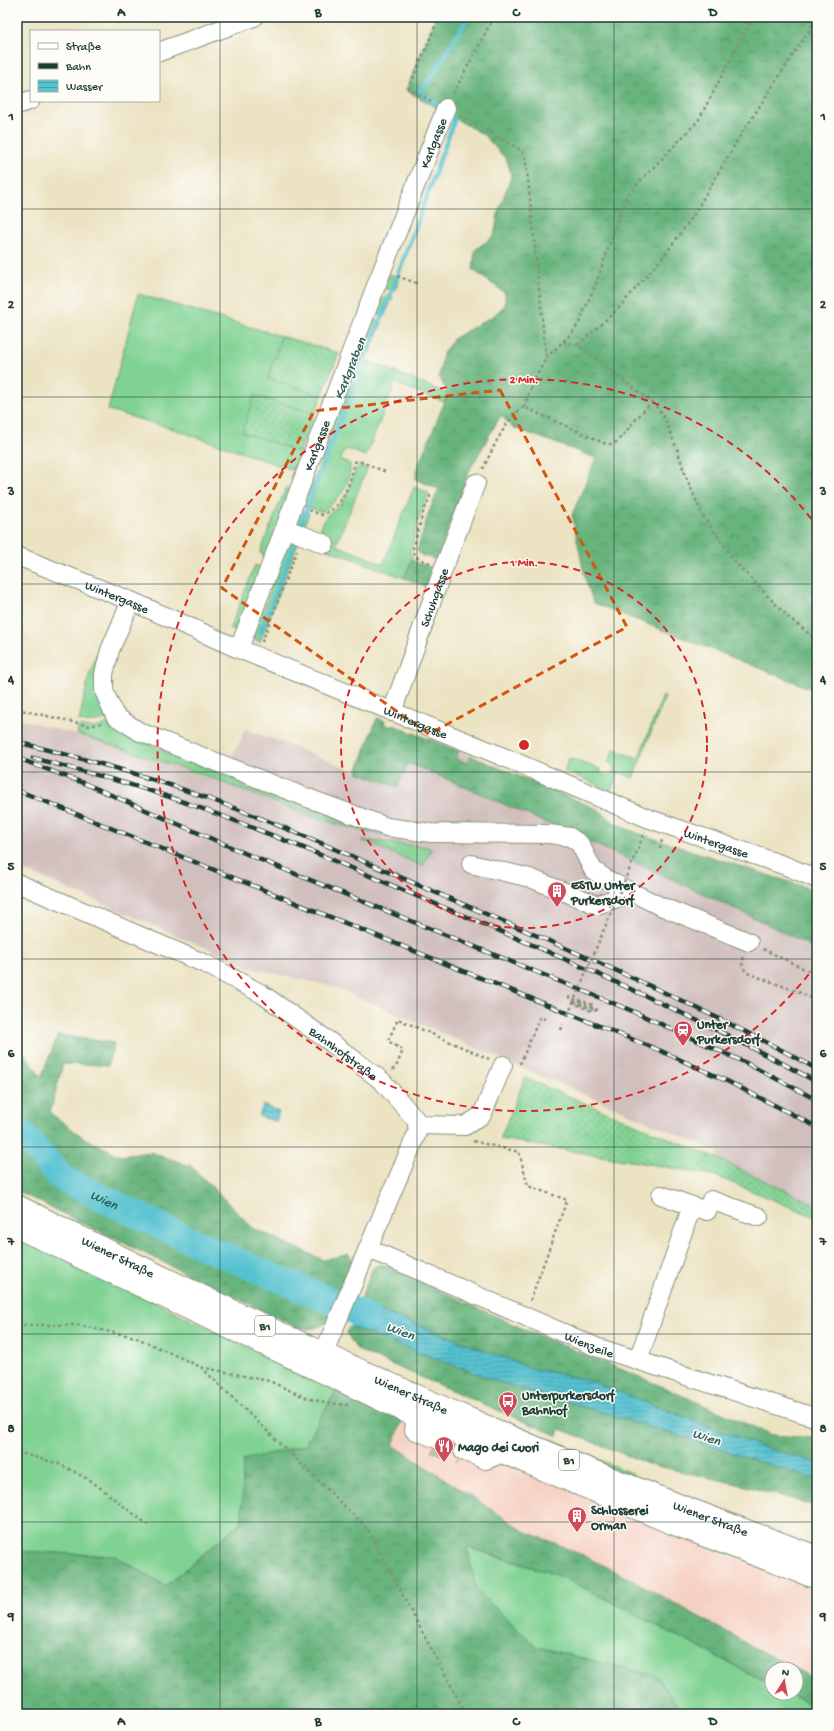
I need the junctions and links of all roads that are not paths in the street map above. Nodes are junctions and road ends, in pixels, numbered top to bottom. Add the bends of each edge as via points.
1 (254, 17) edge
2 (234, 21) edge
3 (160, 52) edge
4 (30, 100) edge
5 (17, 105) edge
6 (446, 109) road end
7 (476, 483) road end
8 (294, 536) junction
9 (325, 544) dead end
10 (17, 556) edge
11 (131, 601) junction
12 (239, 649) junction
13 (392, 712) junction
14 (471, 864) dead end
15 (817, 879) edge
16 (17, 883) edge
17 (627, 890) junction
18 (749, 942) road end
19 (503, 1065) road end
20 (418, 1125) junction
21 (661, 1195) dead end
22 (17, 1206) edge
23 (692, 1206) junction
24 (759, 1216) dead end
25 (17, 1227) edge
26 (369, 1249) junction
27 (638, 1360) junction
28 (321, 1361) junction
29 (417, 1414) junction
30 (817, 1418) edge
31 (435, 1442) tunnel mouth
32 (501, 1451) junction
33 (461, 1454) tunnel mouth
34 (817, 1557) edge
35 (817, 1578) edge

1 - 2 street
2 - 3 street
4 - 5 street
6 - 8 street, Karlgasse via 374,291
7 - 13 street, Schuhgasse
8 - 9 street
8 - 12 street, Karlgasse
10 - 11 street, Wintergasse
11 - 12 street, Wintergasse
11 - 17 street via 110,650 104,674 104,692 115,716 140,732 163,743 387,827 431,833 549,834 570,837 580,844 593,870
12 - 13 street, Wintergasse
13 - 15 street, Wintergasse via 647,818
14 - 17 street via 530,878 597,905 620,896
16 - 20 street, Bahnhofstraße via 208,965 262,994 382,1081
17 - 18 street
19 - 20 street via 482,1115 465,1126
20 - 26 street
21 - 23 street
22 - 28 main road, Wiener Straße / B1 via 195,1294
23 - 24 street via 707,1211 711,1200
23 - 27 street
25 - 28 main road, Wiener Straße / B1
26 - 27 street, Wienzeile via 596,1347
26 - 28 street
27 - 30 street, Wienzeile
28 - 29 main road, Wiener Straße / B1
29 - 31 street
29 - 32 main road, Wiener Straße / B1
32 - 33 street
32 - 34 main road, Wiener Straße / B1 via 678,1504
32 - 35 main road, Wiener Straße / B1 via 672,1524

